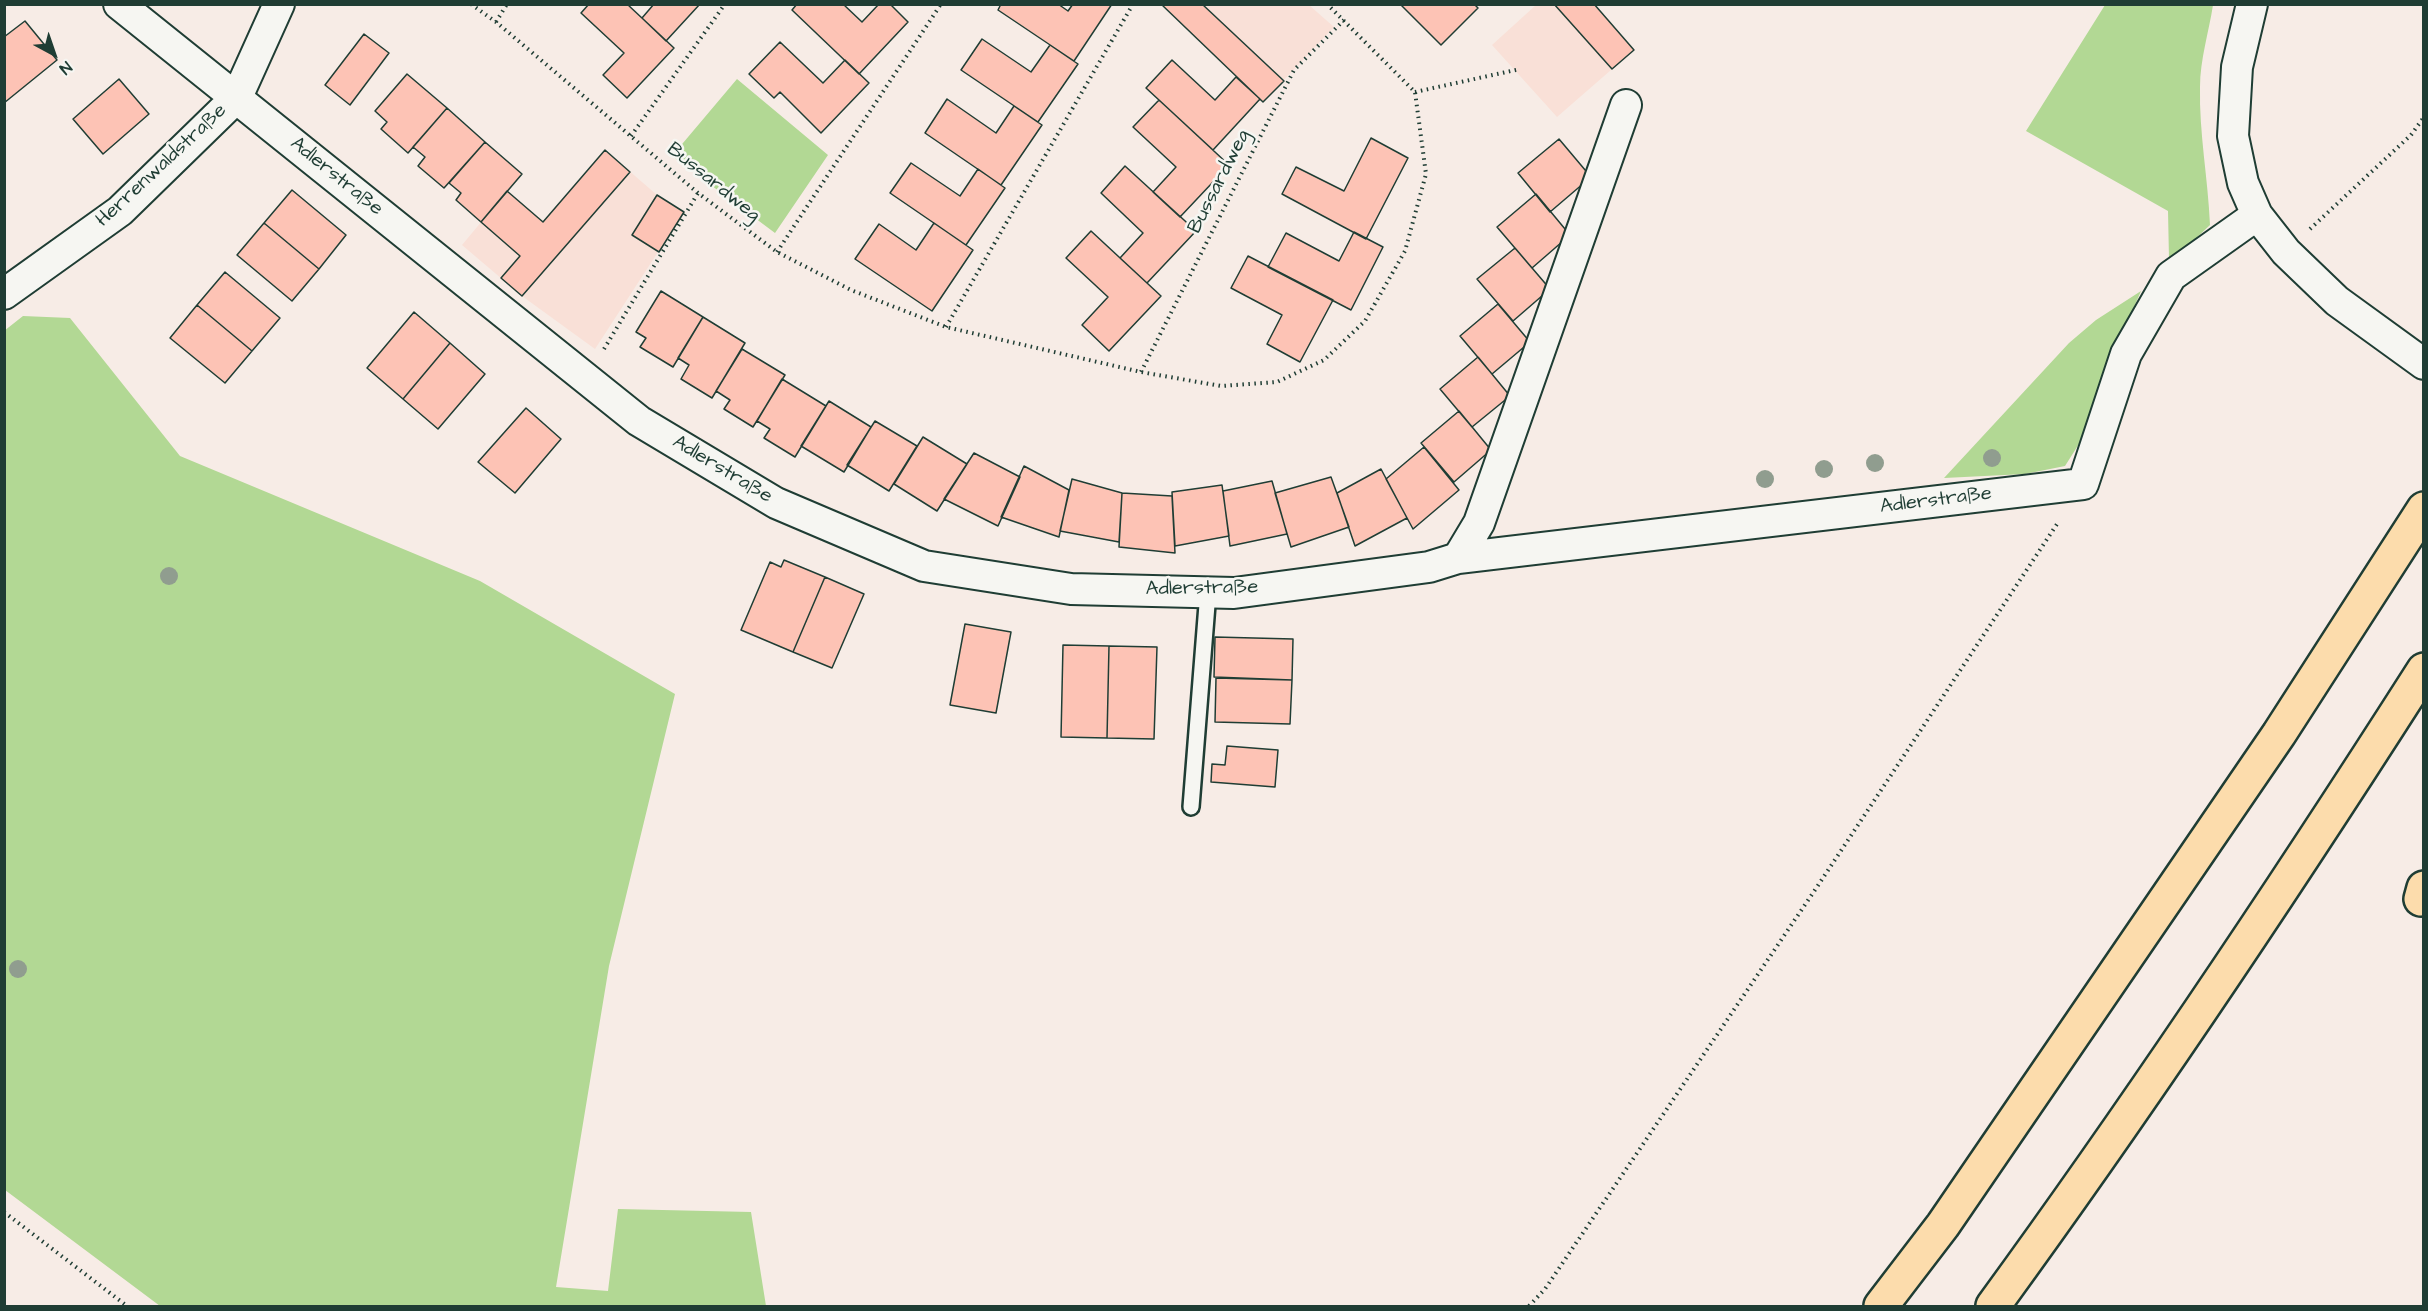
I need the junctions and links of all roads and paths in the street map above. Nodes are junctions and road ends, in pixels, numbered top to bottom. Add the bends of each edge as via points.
1 (119, 4) edge
2 (279, 4) edge
3 (471, 4) edge
4 (507, 4) edge
5 (725, 4) edge
6 (940, 4) edge
7 (1132, 4) edge
8 (1327, 4) edge
9 (2252, 4) edge
10 (1344, 20) junction
11 (496, 22) junction
12 (1520, 69) dead end
13 (1415, 92) junction
14 (237, 97) junction
15 (1626, 105) dead end
16 (2424, 117) edge
17 (631, 136) junction
18 (698, 192) junction
19 (2257, 215) junction
20 (777, 252) junction
21 (2286, 252) junction
22 (4, 294) edge
23 (946, 327) junction
24 (2424, 364) edge
25 (1141, 372) junction
26 (586, 379) junction
27 (2083, 484) junction
28 (2424, 509) edge
29 (1458, 558) junction
30 (1208, 592) junction
31 (2424, 670) edge
32 (1191, 807) dead end
33 (4, 1212) edge
34 (127, 1306) edge
35 (1529, 1306) edge
36 (1881, 1306) edge
37 (1993, 1306) edge

1 - 14 street, Adlerstraße
2 - 14 street, Herrenwaldstraße
3 - 11 path, Bussardweg
4 - 11 path
5 - 17 path
6 - 20 path
7 - 23 path
8 - 10 path
9 - 19 street via 2237,67 2233,136 2243,183
10 - 13 path
10 - 25 path, Bussardweg via 1294,70
11 - 17 path, Bussardweg
12 - 13 path
13 - 25 path, Bussardweg via 1426,174 1405,250 1365,321 1324,360 1277,381 1221,386
14 - 22 street, Herrenwaldstraße via 120,211
14 - 26 street, Adlerstraße
15 - 29 street via 1479,523
16 - 21 path via 2411,135
17 - 18 path, Bussardweg
18 - 20 path, Bussardweg
18 - 26 path
19 - 21 street
19 - 27 street via 2171,276 2126,354
20 - 23 path, Bussardweg via 851,290
21 - 24 street via 2337,301
23 - 25 path, Bussardweg
26 - 30 street, Adlerstraße via 639,421 776,503 924,566 1071,589
27 - 29 street, Adlerstraße
27 - 35 path via 1804,907 1545,1290
28 - 36 highway via 2279,734 1942,1225
29 - 30 street, Adlerstraße via 1430,567 1234,593
30 - 32 lane
31 - 37 highway via 2216,988
33 - 34 path

